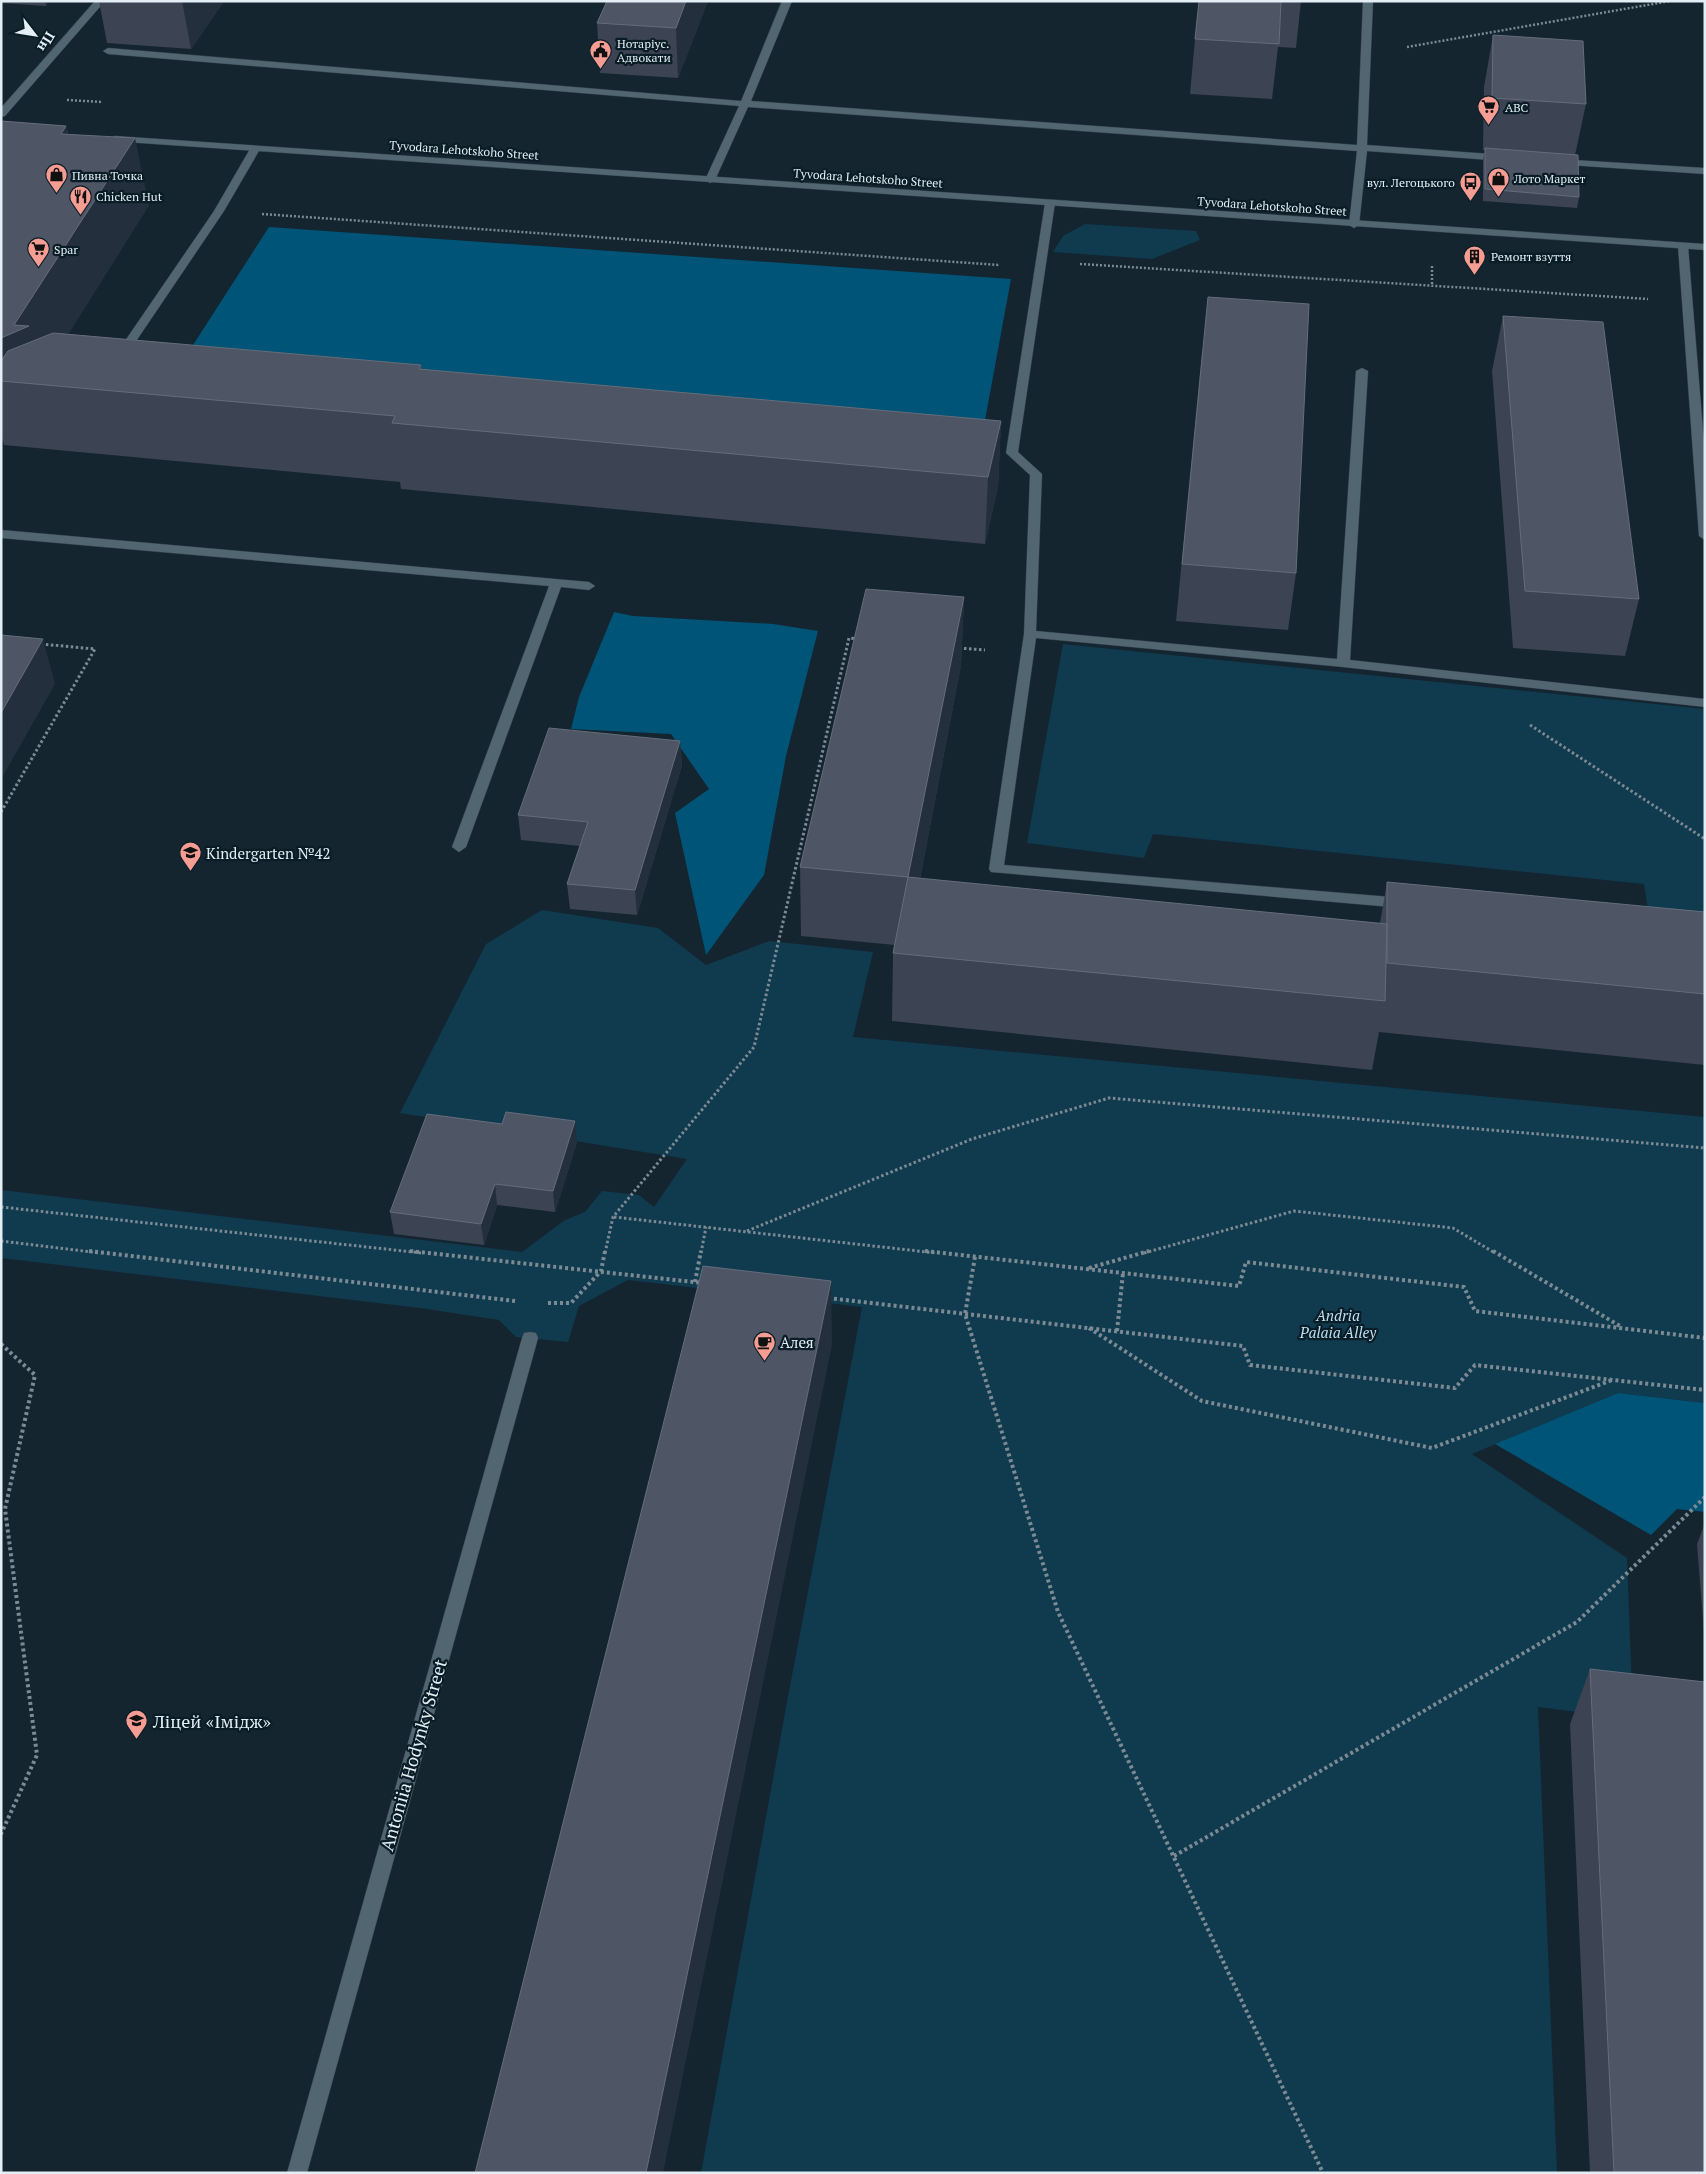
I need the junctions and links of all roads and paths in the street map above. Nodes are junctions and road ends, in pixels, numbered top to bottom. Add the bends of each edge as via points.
1 (100, 1) edge
2 (787, 1) edge
3 (1368, 1) edge
4 (1670, 1) edge
5 (108, 51) dead end
6 (1366, 54) junction
7 (745, 104) junction
8 (1, 114) edge
9 (108, 139) edge
10 (256, 148) junction
11 (1362, 148) junction
12 (1512, 159) edge
13 (1541, 161) edge
14 (1705, 171) edge
15 (710, 180) junction
16 (1050, 203) junction
17 (219, 211) junction
18 (1354, 225) junction
19 (1683, 246) junction
20 (1705, 248) edge
21 (1041, 262) junction
22 (1686, 301) junction
23 (115, 365) edge
24 (1362, 371) dead end
25 (1, 534) edge
26 (1705, 536) edge
27 (556, 584) junction
28 (589, 586) dead end
29 (1030, 634) junction
30 (859, 639) edge
31 (39, 644) edge
32 (958, 648) edge
33 (1028, 654) junction
34 (1343, 662) junction
35 (1705, 703) edge
36 (1529, 724) dead end
37 (1, 812) edge
38 (1705, 839) edge
39 (459, 847) dead end
40 (1420, 905) edge
41 (1705, 1148) edge
42 (1, 1207) edge
43 (614, 1217) junction
44 (706, 1227) junction
45 (747, 1232) junction
46 (1, 1241) edge
47 (975, 1257) junction
48 (1085, 1269) junction
49 (601, 1271) junction
50 (1123, 1273) junction
51 (695, 1282) junction
52 (705, 1284) edge
53 (820, 1297) edge
54 (519, 1301) dead end
55 (539, 1304) dead end
56 (964, 1314) junction
57 (1088, 1328) junction
58 (1622, 1328) junction
59 (1117, 1331) junction
60 (530, 1338) dead end
61 (1705, 1338) edge
62 (1, 1344) edge
63 (1612, 1380) junction
64 (1705, 1390) edge
65 (1705, 1496) edge
66 (1, 1834) edge
67 (1174, 1856) junction
68 (297, 2173) edge
69 (1323, 2173) edge

1 - 8 street
2 - 7 street
3 - 6 street
4 - 6 path
5 - 7 street
6 - 11 street
7 - 11 street
7 - 15 street
9 - 10 street, Tyvodara Lehotskoho Street
10 - 15 street, Tyvodara Lehotskoho Street
10 - 17 street
11 - 12 street
11 - 18 street
13 - 14 street
15 - 16 street, Tyvodara Lehotskoho Street
16 - 18 street, Tyvodara Lehotskoho Street
16 - 21 street
17 - 21 path via 988,266
17 - 23 street
18 - 19 street, Tyvodara Lehotskoho Street
19 - 20 street, Tyvodara Lehotskoho Street
19 - 22 street
21 - 22 path
21 - 29 street via 1007,452 1036,474
22 - 26 street
24 - 34 street
25 - 27 street
27 - 28 street
27 - 39 street
29 - 33 street
29 - 34 street
30 - 43 path via 849,638 754,1047
31 - 37 path via 95,649
32 - 33 path
33 - 40 street via 996,869
34 - 35 street
36 - 38 path
41 - 45 path via 1110,1098 972,1139
42 - 49 path
43 - 44 path
43 - 49 path
44 - 45 path
44 - 51 path
45 - 47 path
46 - 54 path
47 - 48 path
47 - 56 path
48 - 50 path
48 - 58 path via 1294,1211 1453,1228
49 - 51 path
49 - 55 path via 571,1303
50 - 58 path via 1238,1286 1246,1262 1464,1287 1475,1311
50 - 59 path
51 - 52 path
53 - 56 path
56 - 57 path
56 - 67 path via 1058,1612
57 - 59 path
57 - 63 path via 1202,1401 1432,1448
58 - 61 path
59 - 63 path via 1243,1346 1250,1365 1455,1388 1475,1364
60 - 68 street, Antoniia Hodynky Street
62 - 66 path via 34,1375 5,1509 37,1755
63 - 64 path
65 - 67 path via 1577,1622
67 - 69 path

